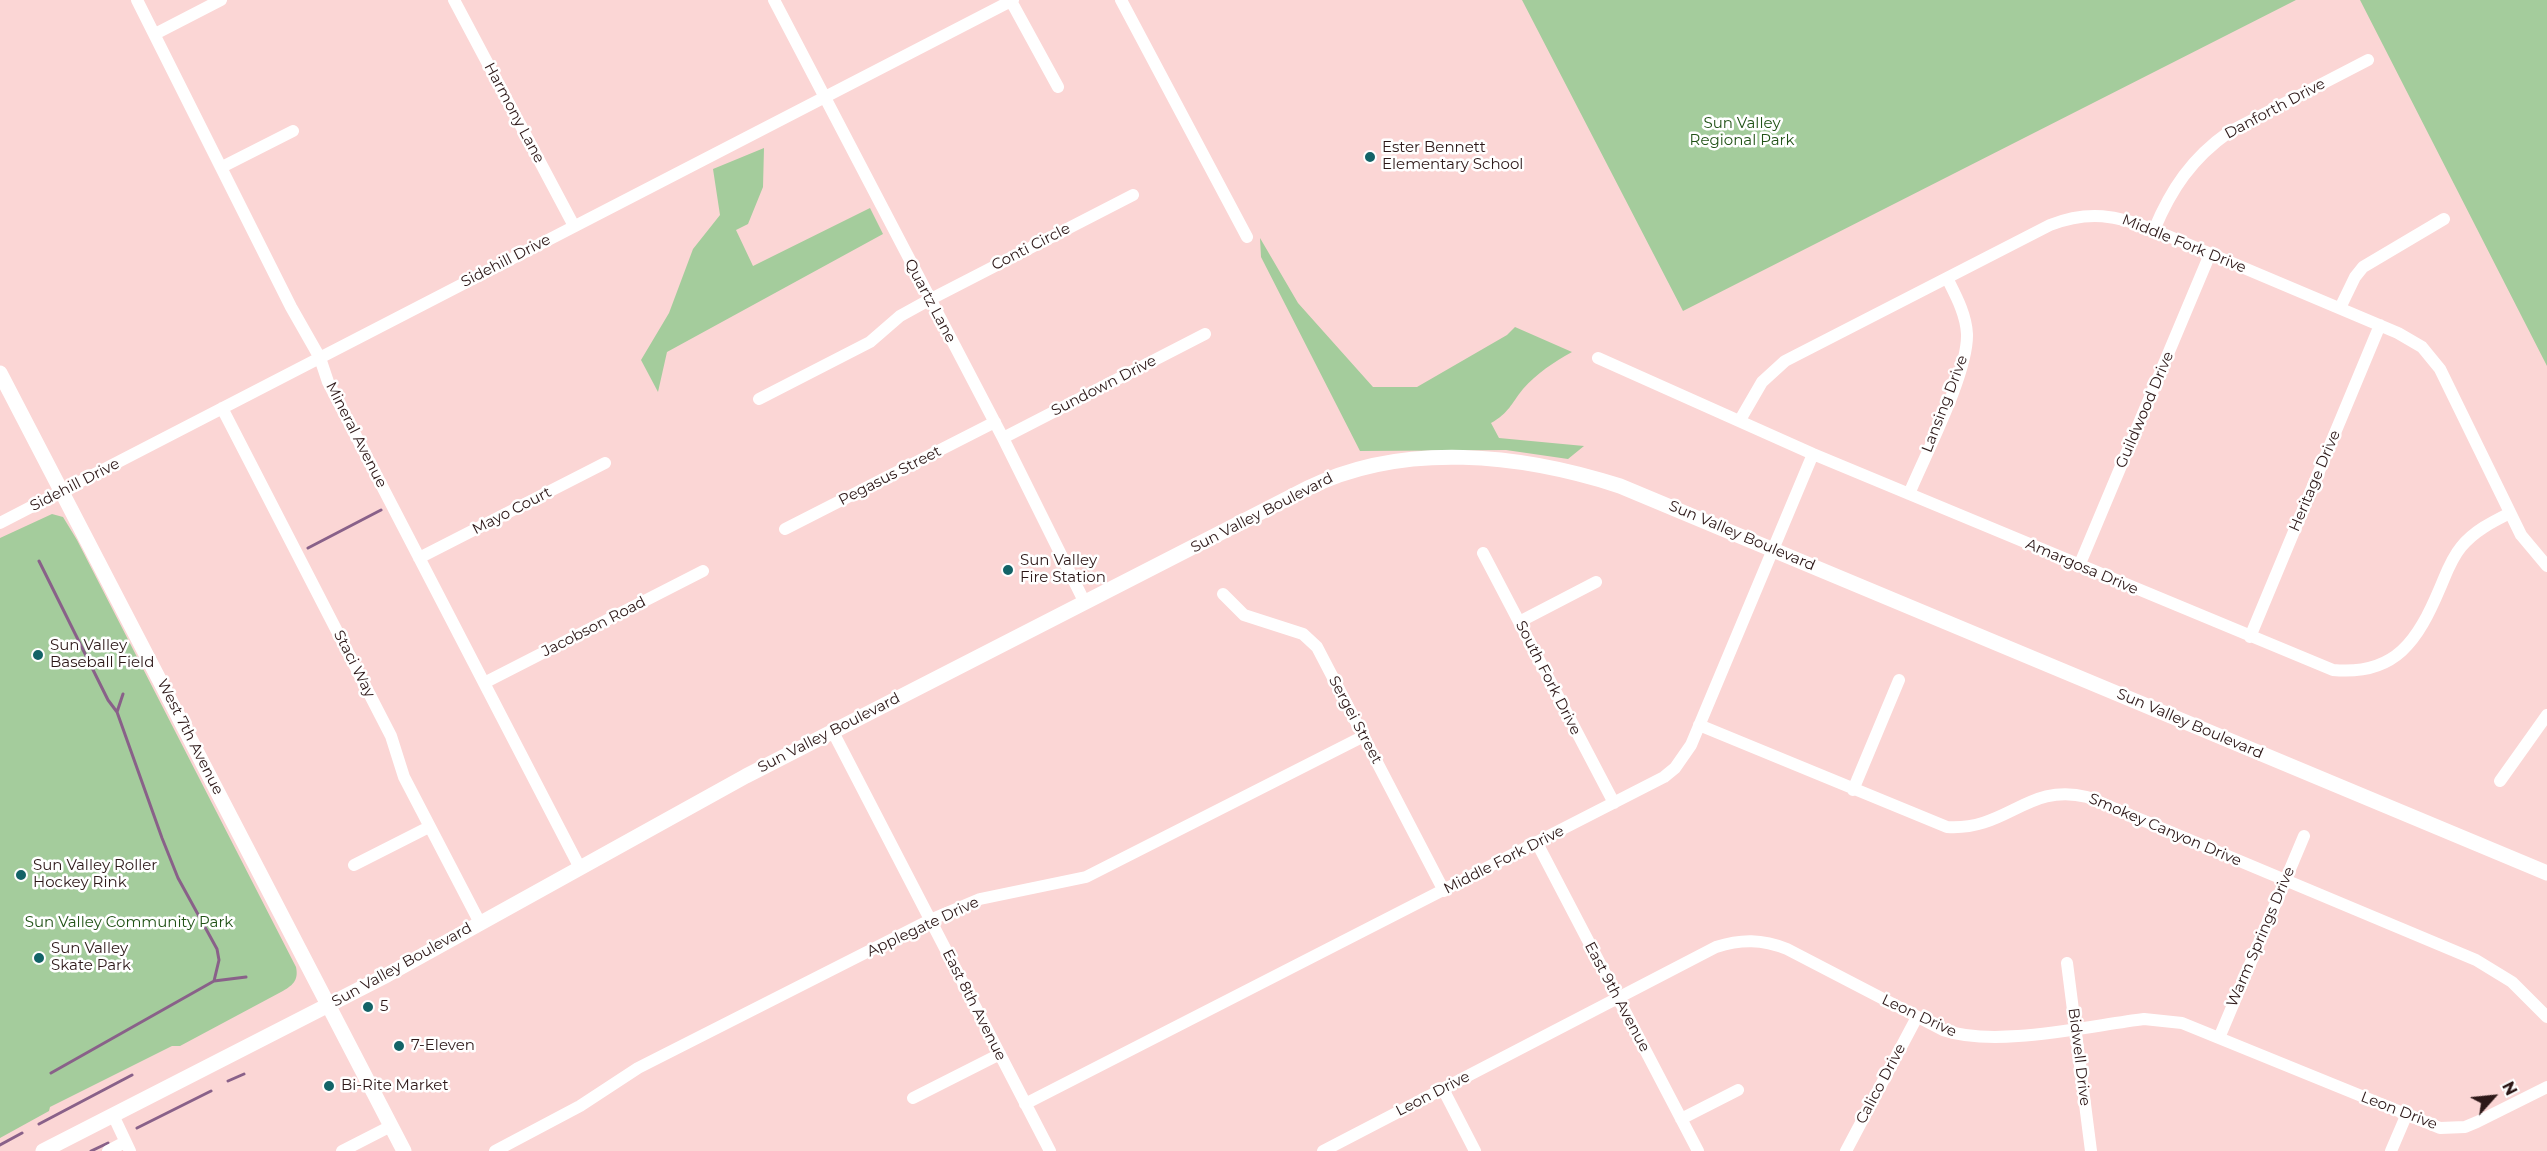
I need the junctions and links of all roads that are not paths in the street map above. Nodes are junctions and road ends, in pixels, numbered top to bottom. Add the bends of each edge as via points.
1 (137, 0) edge
2 (221, 0) edge
3 (454, 0) edge
4 (774, 0) edge
5 (1121, 0) edge
6 (1012, 1) edge
7 (155, 34) junction
8 (2368, 60) dead end
9 (1058, 87) dead end
10 (826, 96) junction
11 (293, 131) dead end
12 (222, 167) junction
13 (1133, 195) dead end
14 (2445, 219) dead end
15 (574, 226) junction
16 (2154, 230) junction
17 (1247, 237) dead end
18 (2210, 254) junction
19 (1947, 278) junction
20 (929, 300) junction
21 (2340, 308) junction
22 (2380, 325) junction
23 (1205, 334) dead end
24 (320, 358) junction
25 (1598, 358) dead end
26 (0, 373) edge
27 (759, 399) dead end
28 (222, 408) junction
29 (1740, 420) junction
30 (994, 422) junction
31 (1003, 438) junction
32 (1813, 454) junction
33 (605, 463) dead end
34 (63, 491) junction
35 (1909, 494) junction
36 (2510, 513) junction
37 (0, 523) edge
38 (785, 529) dead end
39 (1773, 549) junction
40 (1483, 553) dead end
41 (419, 558) junction
42 (2079, 566) junction
43 (2547, 566) edge
44 (703, 571) dead end
45 (1596, 582) dead end
46 (1223, 594) dead end
47 (1086, 603) junction
48 (1519, 622) junction
49 (2250, 637) junction
50 (1899, 680) dead end
51 (484, 683) junction
52 (2547, 715) edge
53 (1699, 725) junction
54 (833, 732) junction
55 (1364, 736) junction
56 (2500, 781) dead end
57 (1853, 790) junction
58 (1614, 803) junction
59 (429, 826) junction
60 (2304, 836) dead end
61 (1537, 843) junction
62 (354, 865) dead end
63 (580, 868) junction
64 (2547, 873) edge
65 (2285, 880) junction
66 (1444, 891) junction
67 (930, 920) junction
68 (480, 923) junction
69 (2067, 963) dead end
70 (1618, 998) junction
71 (329, 1005) junction
72 (1917, 1017) junction
73 (2547, 1017) edge
74 (2076, 1028) junction
75 (2219, 1038) junction
76 (1000, 1054) junction
77 (2547, 1087) edge
78 (1443, 1089) junction
79 (1738, 1090) dead end
80 (913, 1098) dead end
81 (1025, 1104) junction
82 (112, 1116) junction
83 (2406, 1116) junction
84 (1681, 1119) junction
85 (391, 1126) junction
86 (128, 1147) edge
87 (43, 1151) edge
88 (108, 1151) edge
89 (342, 1151) edge
90 (404, 1151) edge
91 (495, 1151) edge
92 (1050, 1151) edge
93 (1323, 1151) edge
94 (1475, 1151) edge
95 (1698, 1151) edge
96 (1846, 1151) edge
97 (2091, 1151) edge
98 (2391, 1151) edge

1 - 7 street, Mineral Avenue
2 - 7 street
3 - 15 street, Harmony Lane
4 - 10 street, Quartz Lane
5 - 17 street
6 - 9 street
6 - 10 street, Sidehill Drive
7 - 12 street, Mineral Avenue
8 - 16 street, Danforth Drive via 2213,144 2174,186
10 - 15 street, Sidehill Drive
10 - 20 street, Quartz Lane
11 - 12 street
12 - 24 street, Mineral Avenue
13 - 20 street, Conti Circle
14 - 21 street via 2363,267
15 - 24 street, Sidehill Drive
16 - 18 street, Middle Fork Drive
16 - 19 street, Middle Fork Drive via 2114,216 2080,216 2050,225
18 - 21 street, Middle Fork Drive
18 - 42 street, Guildwood Drive
19 - 29 street, Middle Fork Drive via 1785,361 1761,382
19 - 35 street, Lansing Drive via 1965,319 1966,348 1960,373
20 - 27 street, Conti Circle via 900,316 870,342
20 - 30 street, Quartz Lane
21 - 22 street, Middle Fork Drive
22 - 36 street, Middle Fork Drive via 2422,347 2440,369
22 - 49 street, Heritage Drive
23 - 31 street, Sundown Drive
24 - 28 street, Sidehill Drive
24 - 41 street, Mineral Avenue via 328,382
25 - 29 street, Amargosa Drive
26 - 34 main road, West 7th Avenue
28 - 34 street, Sidehill Drive
28 - 59 street, Staci Way via 391,736 404,777
29 - 32 street, Amargosa Drive
30 - 31 street, Quartz Lane
30 - 38 street, Pegasus Street
31 - 47 street, Quartz Lane
32 - 35 street, Amargosa Drive
32 - 39 street, Middle Fork Drive
33 - 41 street, Mayo Court
34 - 37 street, Sidehill Drive
34 - 71 main road, West 7th Avenue
35 - 42 street, Amargosa Drive
36 - 43 street, Middle Fork Drive via 2529,548
36 - 49 street, Amargosa Drive via 2480,529 2460,549 2422,629 2390,660 2361,670 2333,670
39 - 47 main road, Sun Valley Boulevard via 1620,486 1561,469 1470,459 1403,460 1362,467 1322,481
39 - 53 street, Middle Fork Drive
39 - 64 main road, Sun Valley Boulevard
40 - 48 street, South Fork Drive
41 - 51 street, Mineral Avenue
42 - 49 street, Amargosa Drive
44 - 51 street, Jacobson Road
45 - 48 street
46 - 55 street, Sergei Street via 1244,615 1294,630 1311,640
47 - 54 main road, Sun Valley Boulevard
48 - 58 street, South Fork Drive
50 - 57 street
51 - 63 street, Mineral Avenue
52 - 56 street
53 - 57 street, Smokey Canyon Drive
53 - 58 street, Middle Fork Drive via 1675,768
54 - 63 main road, Sun Valley Boulevard via 716,791
54 - 67 street, East 8th Avenue
55 - 66 street, Sergei Street
55 - 67 street, Applegate Drive via 1080,879 981,899
57 - 65 street, Smokey Canyon Drive via 1934,823 1961,828 1991,822 2049,794 2075,794
58 - 61 street, Middle Fork Drive
59 - 62 street
59 - 68 street, Staci Way
60 - 65 street, Warm Springs Drive
61 - 66 street, Middle Fork Drive
61 - 70 street, East 9th Avenue
63 - 68 main road, Sun Valley Boulevard
65 - 73 street, Smokey Canyon Drive via 2476,960 2512,982
65 - 75 street, Warm Springs Drive
66 - 81 street, Middle Fork Drive
67 - 76 street, East 8th Avenue
67 - 91 street, Applegate Drive via 638,1068 580,1106
68 - 71 main road, Sun Valley Boulevard
69 - 74 street, Bidwell Drive
70 - 72 street, Leon Drive via 1716,947 1744,940 1787,948
70 - 78 street, Leon Drive
70 - 84 street, East 9th Avenue
71 - 82 main road, Sun Valley Boulevard
71 - 85 main road, West 7th Avenue
72 - 74 street, Leon Drive via 1943,1030 1974,1038
72 - 96 street, Calico Drive
74 - 75 street, Leon Drive via 2155,1018 2182,1023
74 - 97 street, Bidwell Drive
75 - 83 street, Leon Drive
76 - 80 street
76 - 81 street, East 8th Avenue
77 - 83 street, Leon Drive via 2465,1127 2440,1128
78 - 93 street, Leon Drive
78 - 94 street
79 - 84 street
81 - 92 street, East 8th Avenue
82 - 86 street
82 - 87 main road, Sun Valley Boulevard
83 - 98 street
84 - 95 street, East 9th Avenue
85 - 89 street
85 - 90 main road, West 7th Avenue
86 - 88 street

